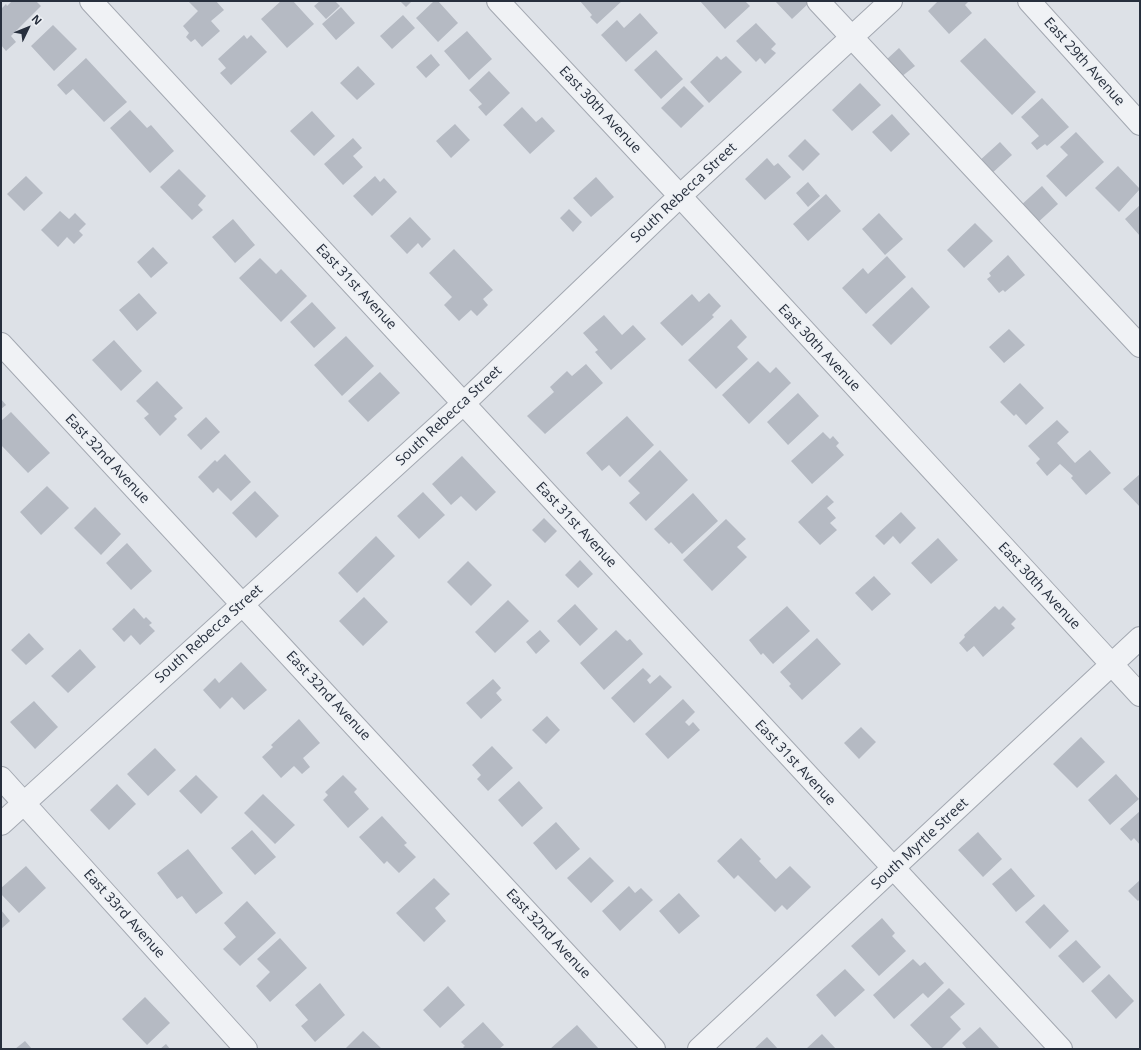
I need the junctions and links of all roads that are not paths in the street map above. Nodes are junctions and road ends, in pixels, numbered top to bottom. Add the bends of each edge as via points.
1 (91, 1) edge
2 (498, 1) edge
3 (818, 1) edge
4 (891, 1) edge
5 (1029, 1) edge
6 (852, 37) junction
7 (1140, 124) edge
8 (680, 196) junction
9 (1, 344) edge
10 (1140, 346) edge
11 (464, 403) junction
12 (242, 604) junction
13 (1140, 638) edge
14 (1111, 665) junction
15 (1140, 695) edge
16 (1, 778) edge
17 (24, 802) junction
18 (1, 824) edge
19 (893, 869) junction
20 (246, 1049) edge
21 (654, 1049) edge
22 (699, 1049) edge
23 (1061, 1049) edge

1 - 11 street, East 31st Avenue
2 - 8 street, East 30th Avenue
3 - 6 street
4 - 6 street, South Rebecca Street
5 - 7 street, East 29th Avenue
6 - 8 street, South Rebecca Street
6 - 10 street
8 - 11 street, South Rebecca Street
8 - 14 street, East 30th Avenue
9 - 12 street, East 32nd Avenue
11 - 12 street, South Rebecca Street
11 - 19 street, East 31st Avenue
12 - 17 street, South Rebecca Street
12 - 21 street, East 32nd Avenue
13 - 14 street, South Myrtle Street
14 - 15 street, East 30th Avenue
14 - 19 street, South Myrtle Street
16 - 17 street, East 33rd Avenue
17 - 18 street, South Rebecca Street
17 - 20 street, East 33rd Avenue
19 - 22 street, South Myrtle Street
19 - 23 street, East 31st Avenue

